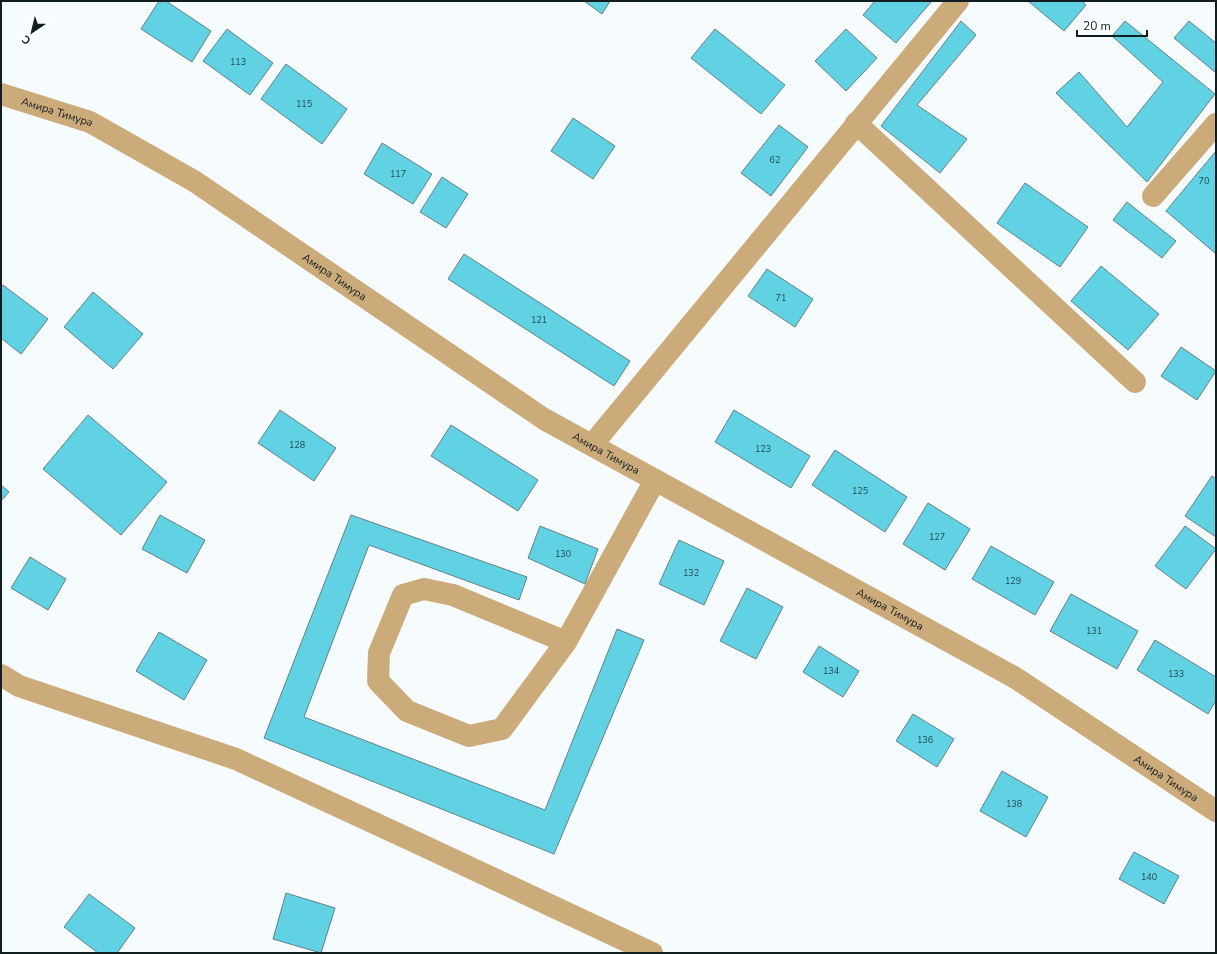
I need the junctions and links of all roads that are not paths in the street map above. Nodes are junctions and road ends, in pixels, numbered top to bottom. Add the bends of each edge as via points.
1 (958, 1) edge
2 (1, 94) edge
3 (856, 123) junction
4 (1216, 124) edge
5 (1153, 196) dead end
6 (1135, 382) dead end
7 (592, 445) junction
8 (655, 480) junction
9 (566, 642) junction
10 (1, 676) edge
11 (1216, 811) edge
12 (652, 953) edge

1 - 3 street
2 - 7 street, Амира Тимура via 90,122 194,181 544,419
3 - 6 street
3 - 7 street
4 - 5 street
7 - 8 street, Амира Тимура
8 - 9 street
8 - 11 street, Амира Тимура via 1014,677
9 - 9 street via 502,729 469,736 407,710 378,681 379,653 403,595 424,589 453,595
10 - 12 street via 19,686 236,760

